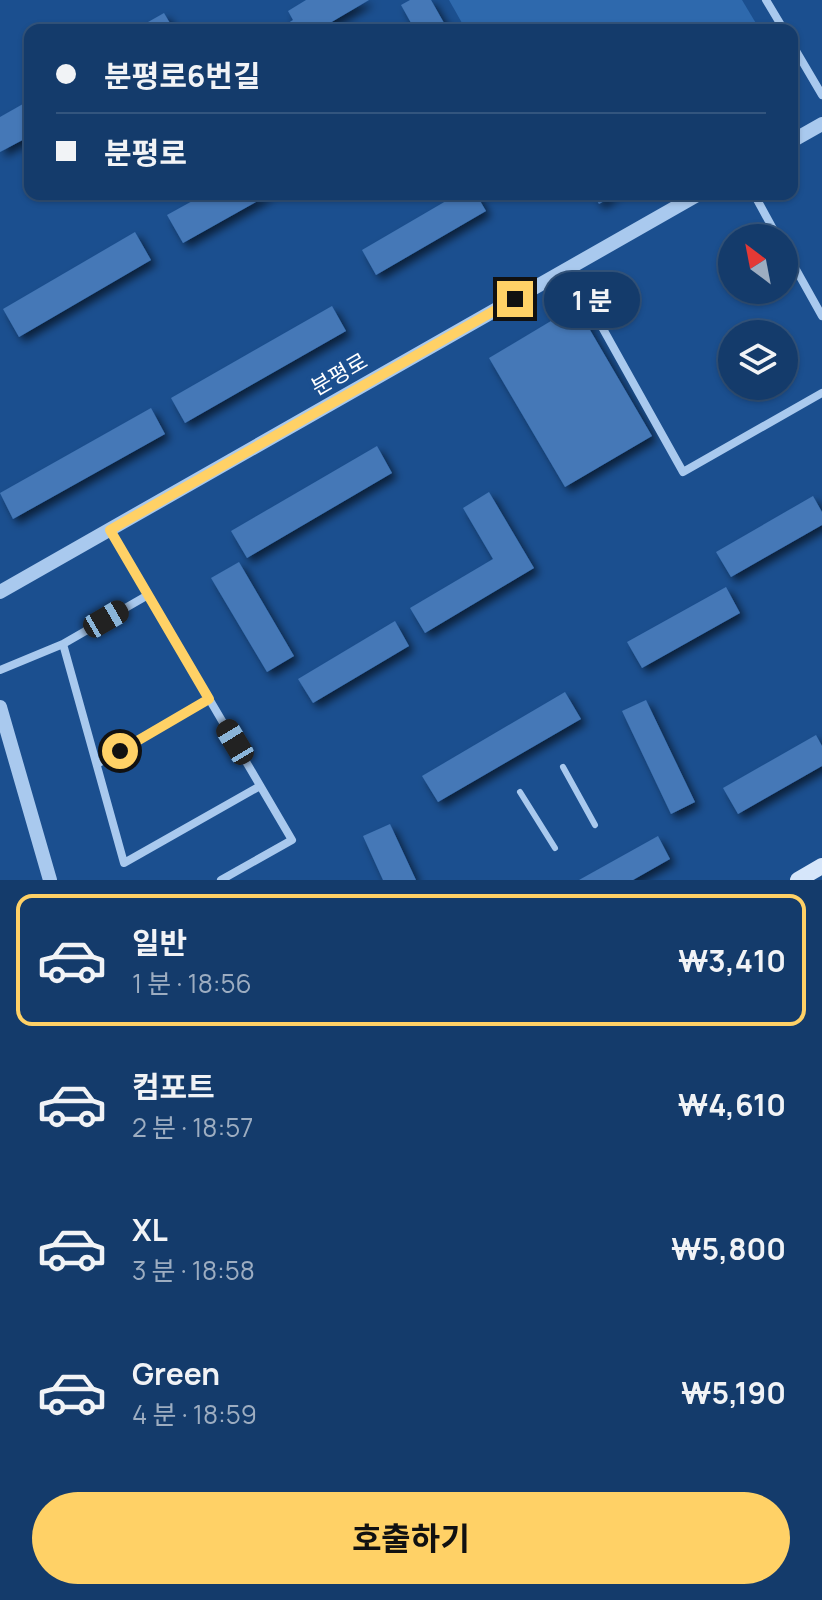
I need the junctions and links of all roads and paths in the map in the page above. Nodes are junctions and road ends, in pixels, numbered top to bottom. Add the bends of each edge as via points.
1 (766, 0) edge
2 (780, 24) edge
3 (798, 54) edge
4 (822, 95) edge
5 (822, 124) edge
6 (798, 138) edge
7 (688, 200) edge
8 (757, 200) edge
9 (770, 224) edge
10 (569, 268) junction
11 (798, 273) edge
12 (822, 316) edge
13 (822, 393) edge
14 (110, 530) junction
15 (0, 592) edge
16 (148, 595) junction
17 (63, 644) junction
18 (0, 670) edge
19 (209, 699) junction
20 (0, 707) edge
21 (97, 764) junction
22 (563, 767) dead end
23 (260, 786) junction
24 (520, 792) dead end
25 (595, 825) dead end
26 (555, 848) dead end
27 (822, 866) edge
28 (50, 880) edge
29 (221, 880) edge
30 (798, 880) edge

1 - 2 street
3 - 4 street
5 - 6 street
7 - 10 street, 분평로
8 - 9 street
10 - 13 street via 683,472
10 - 14 street, 분평로
11 - 12 street
14 - 15 street, 분평로
14 - 16 street
16 - 17 street
16 - 19 street
17 - 18 street
17 - 21 street
19 - 21 street
19 - 23 street
20 - 28 street
21 - 23 street via 124,863
22 - 25 lane
23 - 29 street via 292,840
24 - 26 lane
27 - 30 main road

